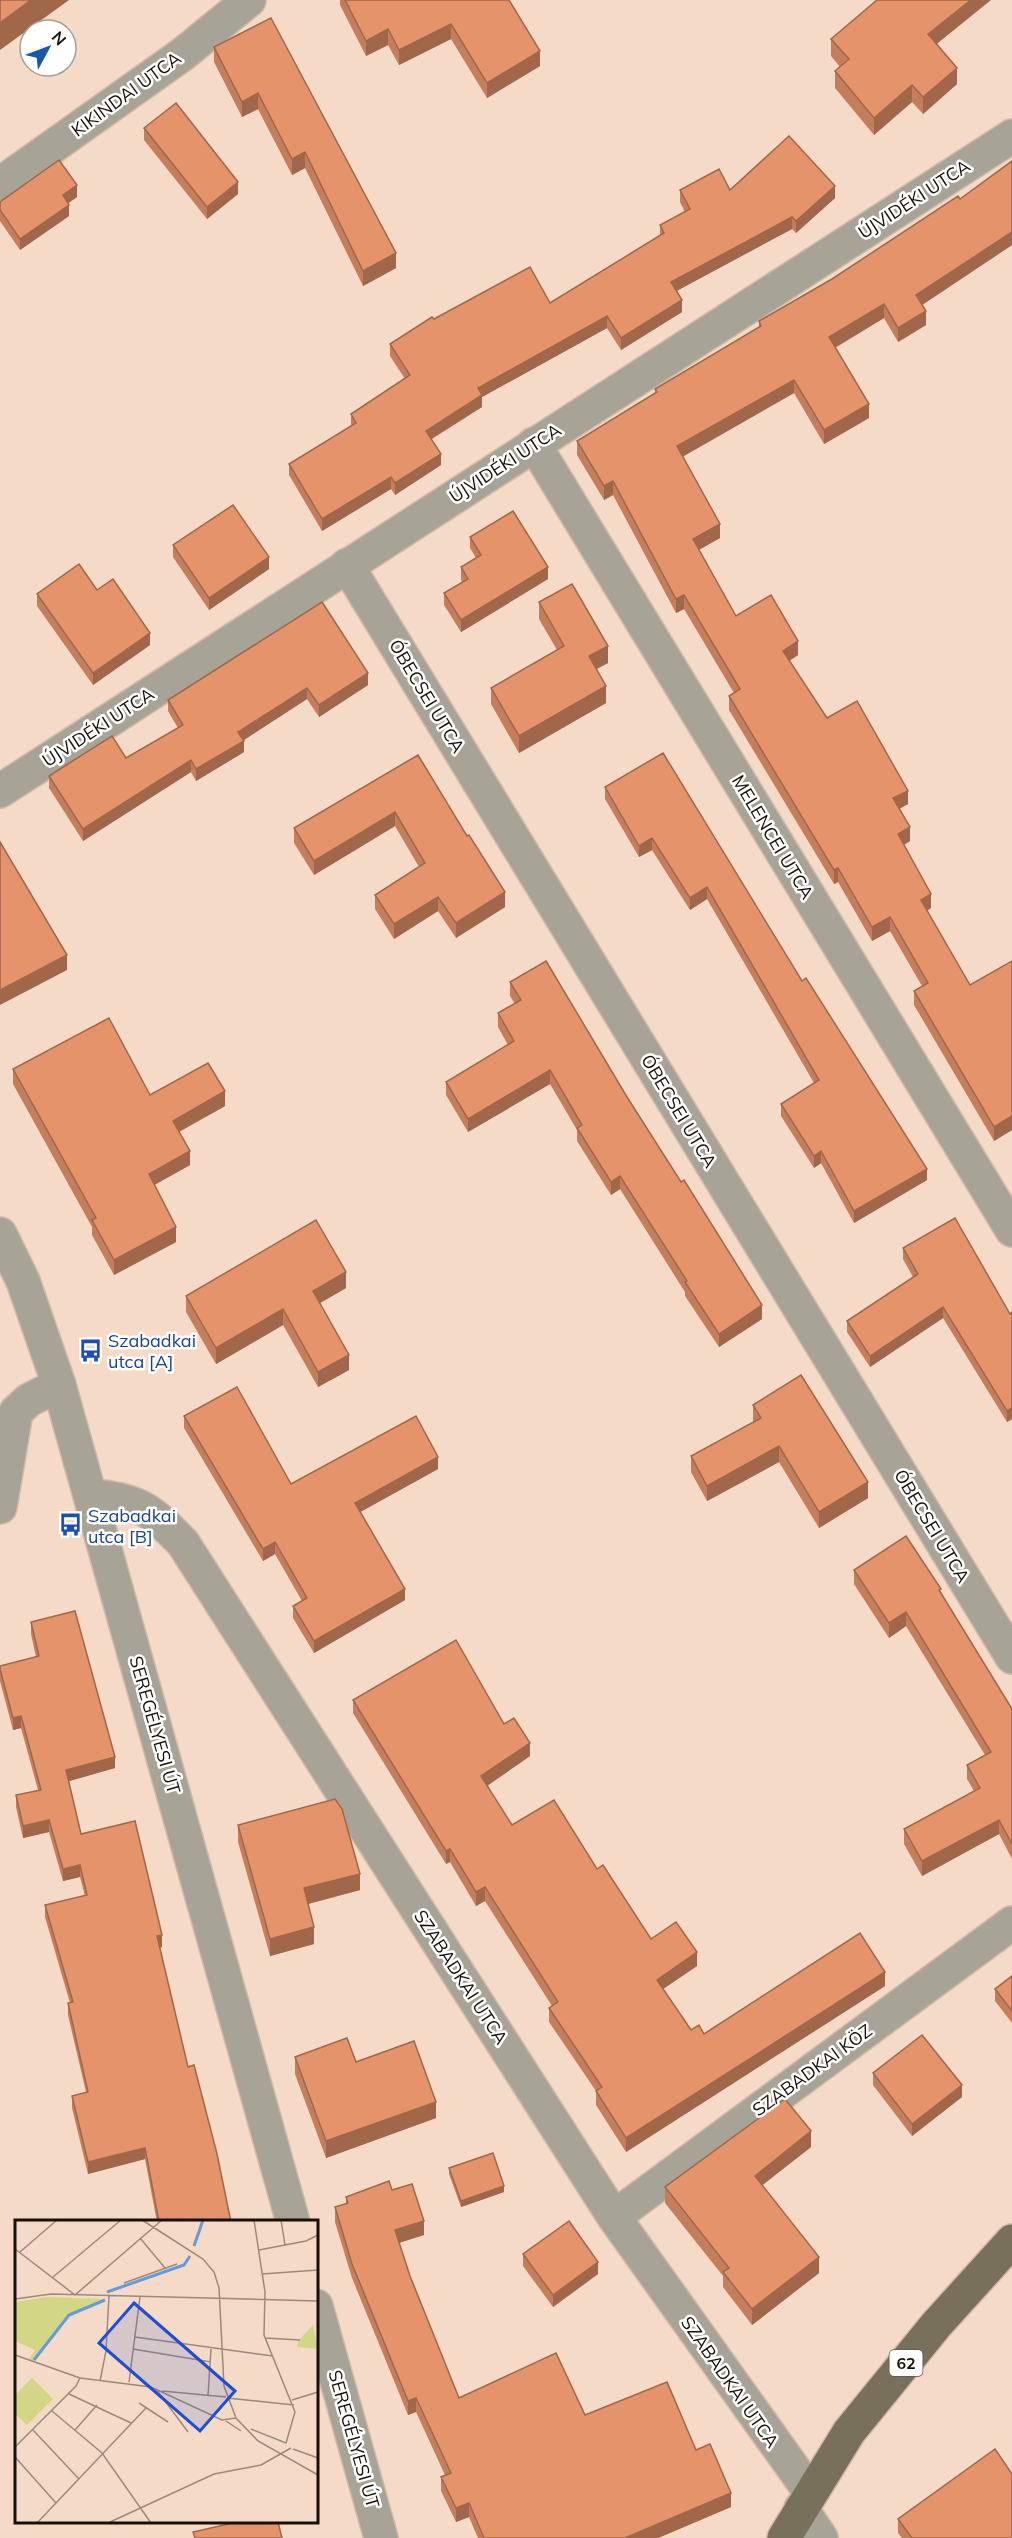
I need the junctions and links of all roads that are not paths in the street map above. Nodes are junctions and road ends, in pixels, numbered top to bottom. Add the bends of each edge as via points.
1 (249, 0) edge
2 (1012, 136) edge
3 (0, 184) edge
4 (534, 444) junction
5 (347, 565) junction
6 (0, 791) edge
7 (1012, 1230) edge
8 (0, 1234) edge
9 (59, 1385) junction
10 (91, 1496) junction
11 (0, 1507) edge
12 (1012, 1657) edge
13 (1012, 1923) edge
14 (614, 2217) junction
15 (292, 2220) edge
16 (1012, 2241) edge
17 (318, 2313) edge
18 (806, 2501) junction
19 (381, 2538) edge
20 (784, 2538) edge
21 (821, 2538) edge

1 - 3 street, KIKINDAI UTCA via 183,54
2 - 4 street, ÚJVIDÉKI UTCA
4 - 5 street, ÚJVIDÉKI UTCA
4 - 7 street, MELENCEI UTCA
5 - 6 street, ÚJVIDÉKI UTCA
5 - 12 street, ÓBECSEI UTCA
8 - 9 street, SEREGÉLYESI ÚT via 23,1281
9 - 10 street, SEREGÉLYESI ÚT
9 - 11 street via 29,1400 16,1412
10 - 14 street, SZABADKAI UTCA via 114,1497 153,1512 183,1543
10 - 15 street, SEREGÉLYESI ÚT
13 - 14 street, SZABADKAI KÖZ
14 - 18 street, SZABADKAI UTCA
16 - 18 main road, 62 via 936,2325 849,2432
17 - 19 street, SEREGÉLYESI ÚT
18 - 20 main road, 62
18 - 21 street, SZABADKAI UTCA

